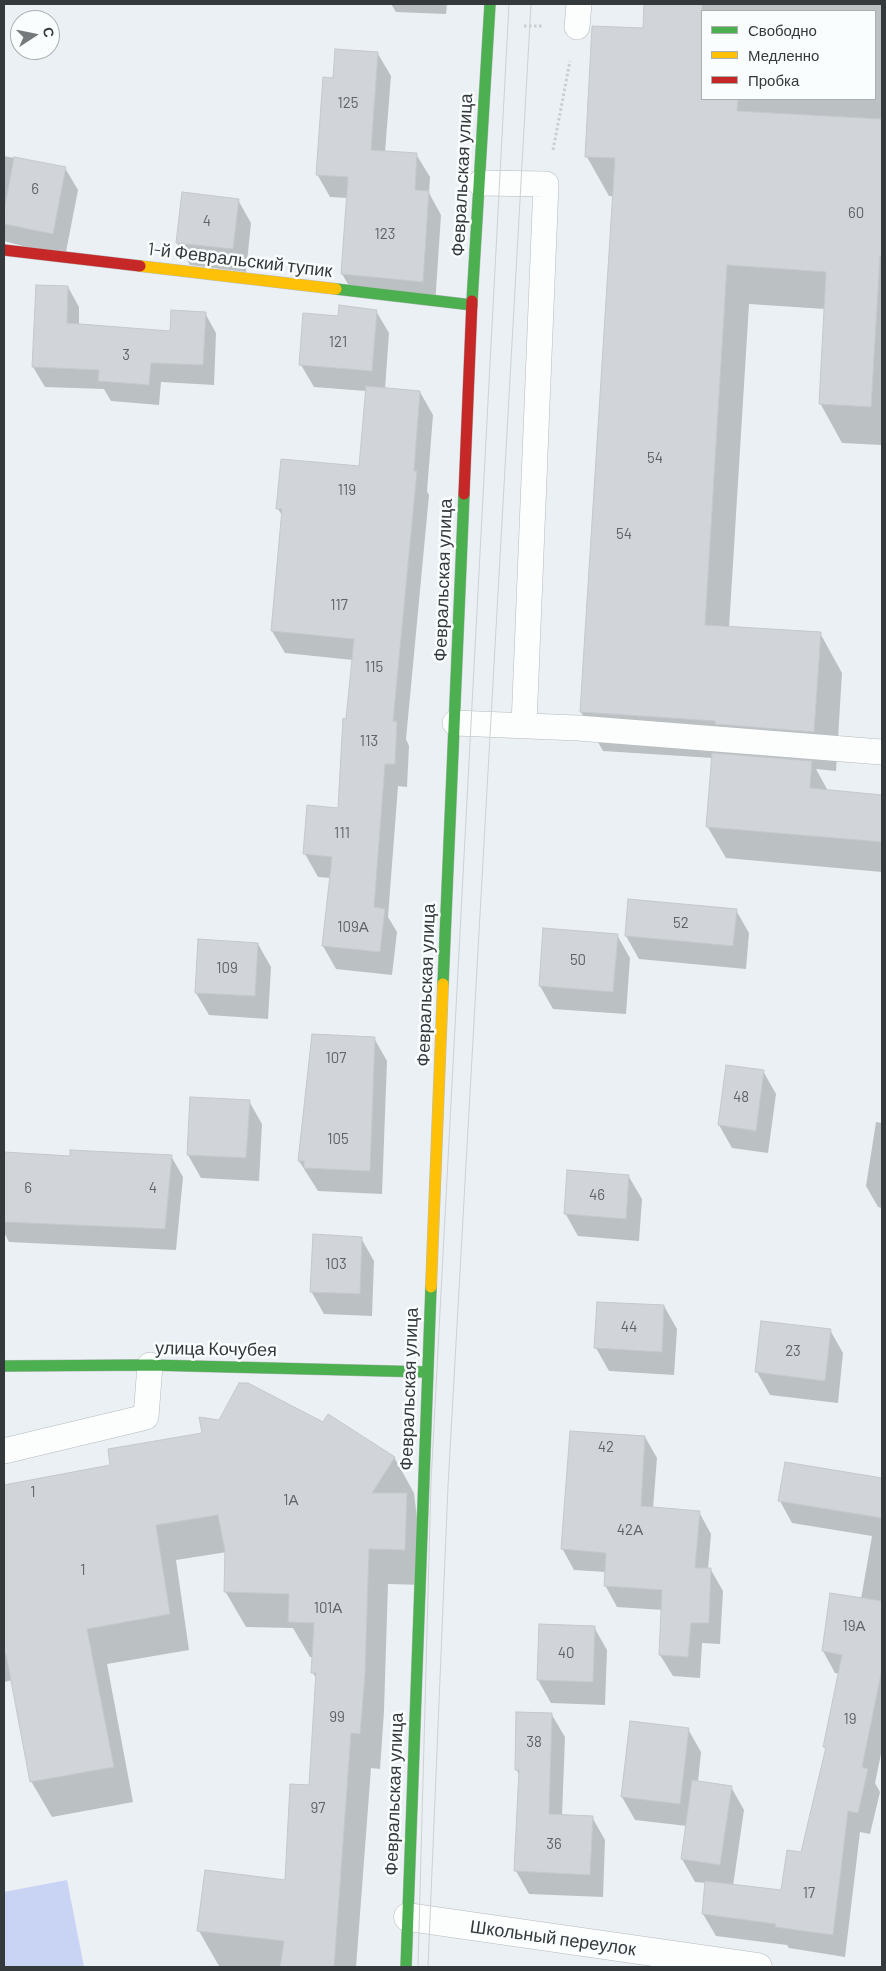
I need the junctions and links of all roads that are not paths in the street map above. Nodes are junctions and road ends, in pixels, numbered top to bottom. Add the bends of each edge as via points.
1 (490, 4) edge
2 (480, 183) junction
3 (4, 250) edge
4 (472, 305) junction
5 (454, 723) junction
6 (524, 725) junction
7 (881, 752) dead end
8 (150, 1365) junction
9 (4, 1366) edge
10 (427, 1372) junction
11 (4, 1451) edge
12 (408, 1918) junction
13 (406, 1967) edge
14 (758, 1967) edge

1 - 2 street, Февральская улица
2 - 4 street, Февральская улица
2 - 6 lane via 546,184
3 - 4 street, 1-й Февральский тупик
4 - 5 street, Февральская улица
5 - 6 lane
5 - 10 street, Февральская улица
6 - 7 lane
8 - 9 street, улица Кочубея
8 - 10 street, улица Кочубея
8 - 11 lane via 146,1417
10 - 12 street, Февральская улица
12 - 13 street, Февральская улица
12 - 14 street, Школьный переулок

